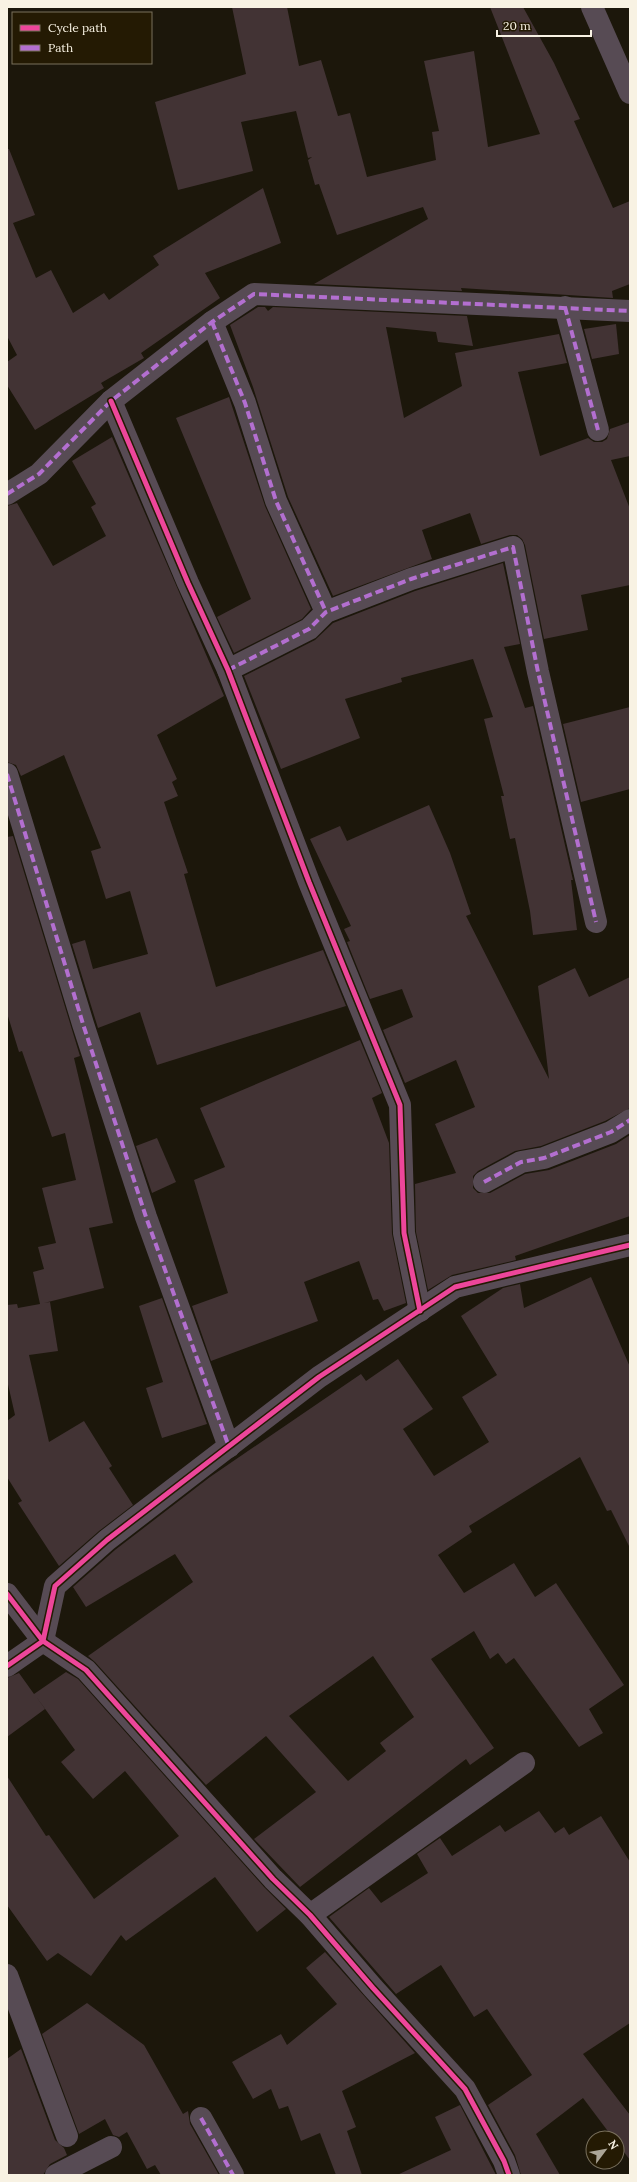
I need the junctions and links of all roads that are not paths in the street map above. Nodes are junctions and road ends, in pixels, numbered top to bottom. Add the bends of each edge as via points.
1 (592, 7) edge
2 (630, 93) edge
3 (565, 307) junction
4 (630, 311) edge
5 (212, 322) junction
6 (111, 401) junction
7 (598, 430) dead end
8 (7, 494) edge
9 (326, 612) junction
10 (228, 670) junction
11 (7, 774) edge
12 (596, 922) dead end
13 (630, 1120) edge
14 (484, 1182) dead end
15 (630, 1245) edge
16 (420, 1311) junction
17 (229, 1447) junction
18 (7, 1594) edge
19 (43, 1641) junction
20 (7, 1666) edge
21 (524, 1763) dead end
22 (310, 1915) junction
23 (7, 1975) edge
24 (202, 2118) dead end
25 (67, 2136) dead end
26 (111, 2147) dead end
27 (56, 2175) edge
28 (233, 2175) edge
29 (509, 2175) edge

1 - 2 street
3 - 4 street
3 - 5 street via 254,294
3 - 7 street
5 - 6 street
5 - 9 street via 245,403 276,500
6 - 8 street via 39,474
6 - 10 street
9 - 10 street via 309,629
9 - 12 street via 411,579 513,547 538,672
10 - 16 street via 309,882 400,1105 404,1233
11 - 17 street via 83,1024 146,1217
13 - 14 street via 611,1132 544,1158 521,1162
15 - 16 street via 455,1287
16 - 17 street via 319,1377
17 - 19 street via 107,1540 56,1586
18 - 19 street
19 - 20 street
19 - 22 street via 86,1670 273,1879
21 - 22 street
22 - 29 street via 372,1988 465,2089
23 - 25 street
24 - 28 street
26 - 27 street

